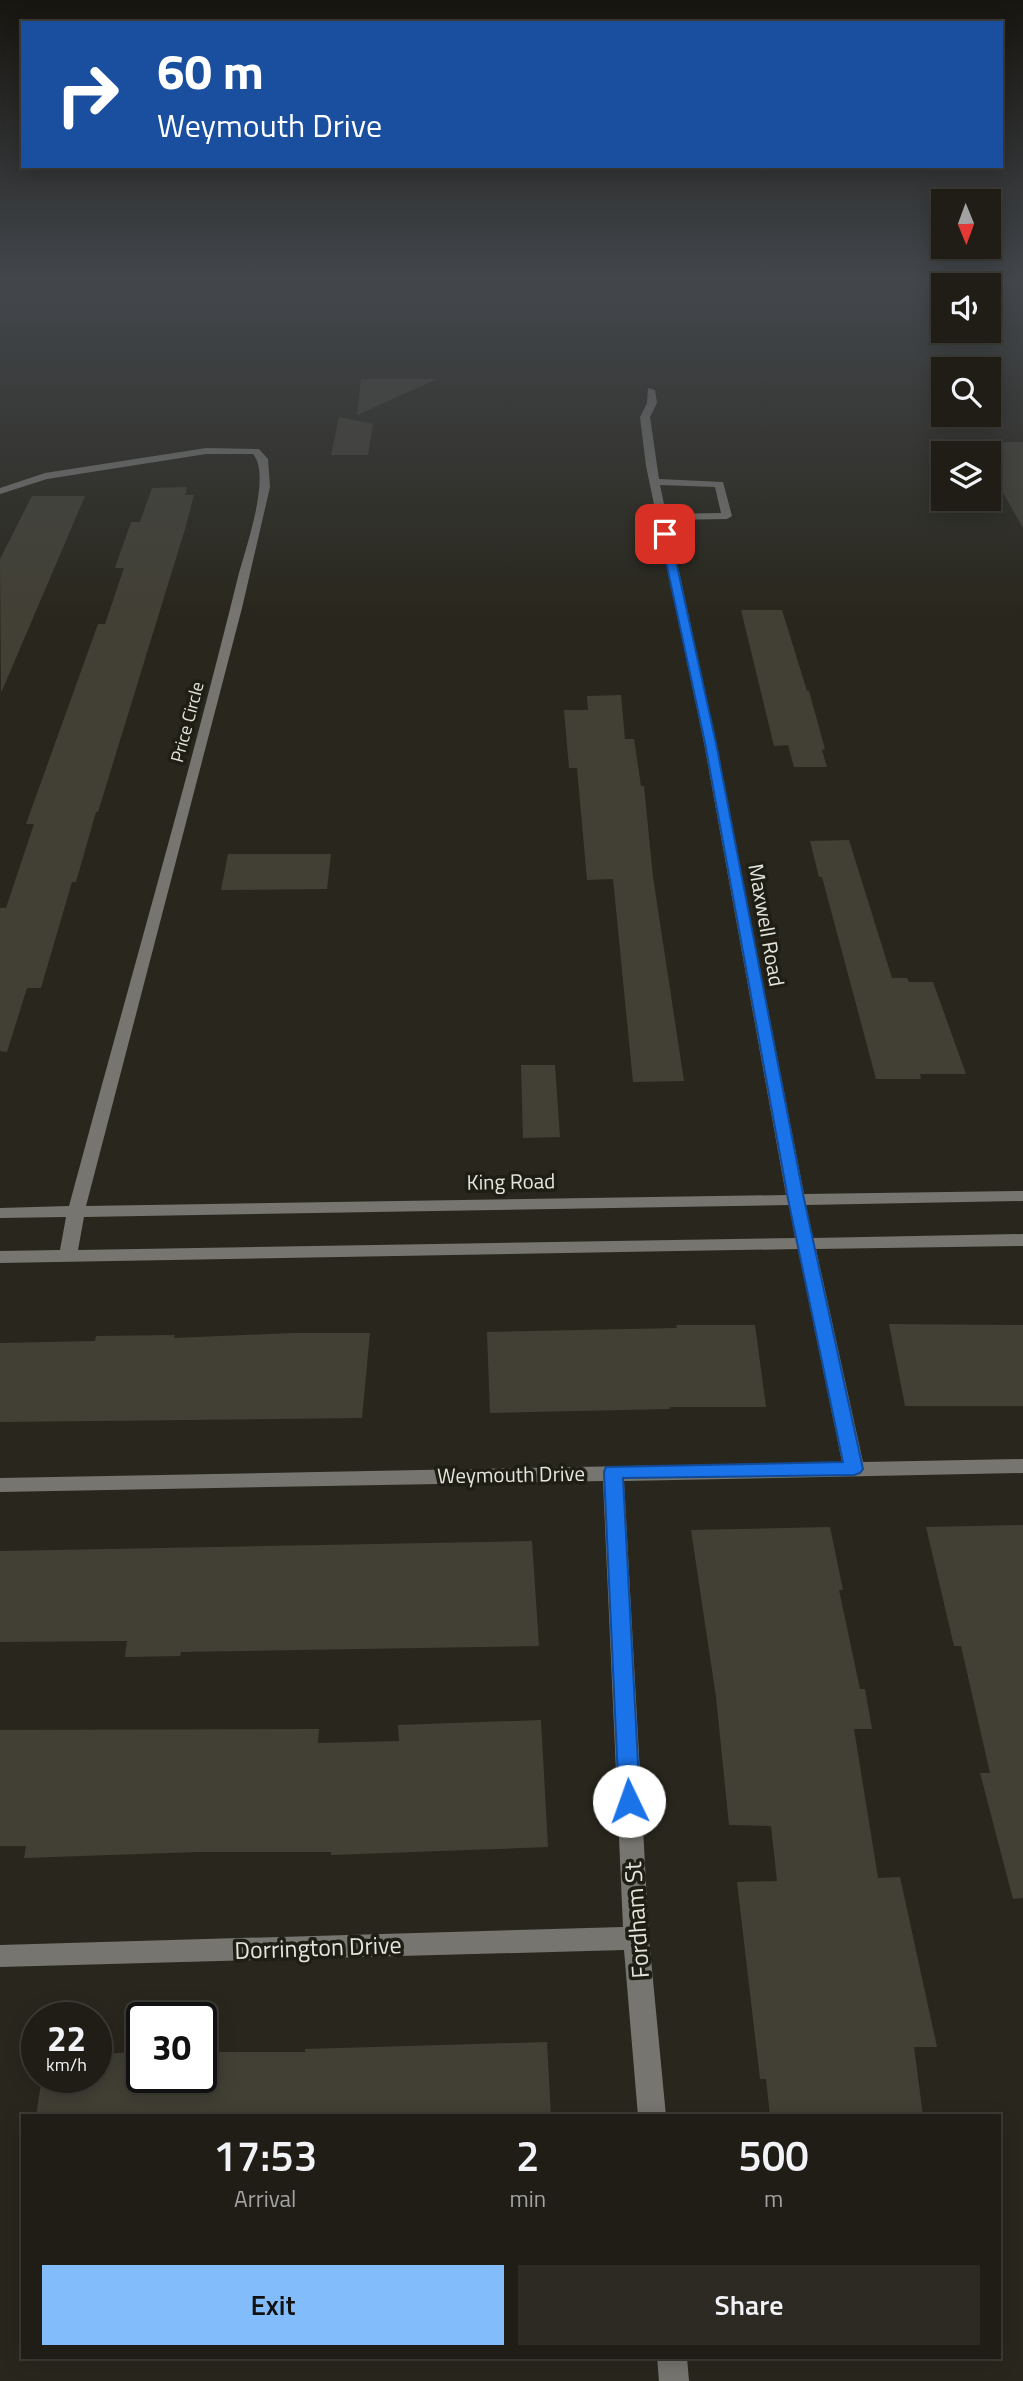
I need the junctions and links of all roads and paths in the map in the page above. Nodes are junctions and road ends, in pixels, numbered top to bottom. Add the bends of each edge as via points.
1 (651, 392) edge
2 (655, 482) junction
3 (0, 491) edge
4 (662, 517) junction
5 (1023, 1196) edge
6 (796, 1199) junction
7 (76, 1212) junction
8 (0, 1213) edge
9 (1023, 1240) edge
10 (807, 1243) junction
11 (68, 1255) junction
12 (0, 1257) edge
13 (1023, 1465) edge
14 (854, 1469) junction
15 (613, 1472) junction
16 (0, 1485) edge
17 (636, 1938) junction
18 (0, 1956) edge
19 (652, 2114) edge
20 (672, 2359) edge
21 (674, 2381) edge

1 - 2 street, Maxwell Road via 645,418
2 - 4 street, Maxwell Road
2 - 4 street via 719,484 727,516
3 - 7 street, Price Circle via 45,476 206,451 256,451 262,459 265,487
4 - 6 street, Maxwell Road via 710,743
5 - 6 street, King Road
6 - 7 street, King Road
6 - 10 street, Maxwell Road
7 - 8 street, King Road
7 - 11 street, Price Circle
9 - 10 street
10 - 11 street
10 - 14 street, Maxwell Road
11 - 12 street
13 - 14 street, Weymouth Drive
14 - 15 street, Weymouth Drive
15 - 16 street, Weymouth Drive
15 - 17 street, Fordham St
17 - 18 street, Dorrington Drive
17 - 19 street, Fordham St
20 - 21 street

